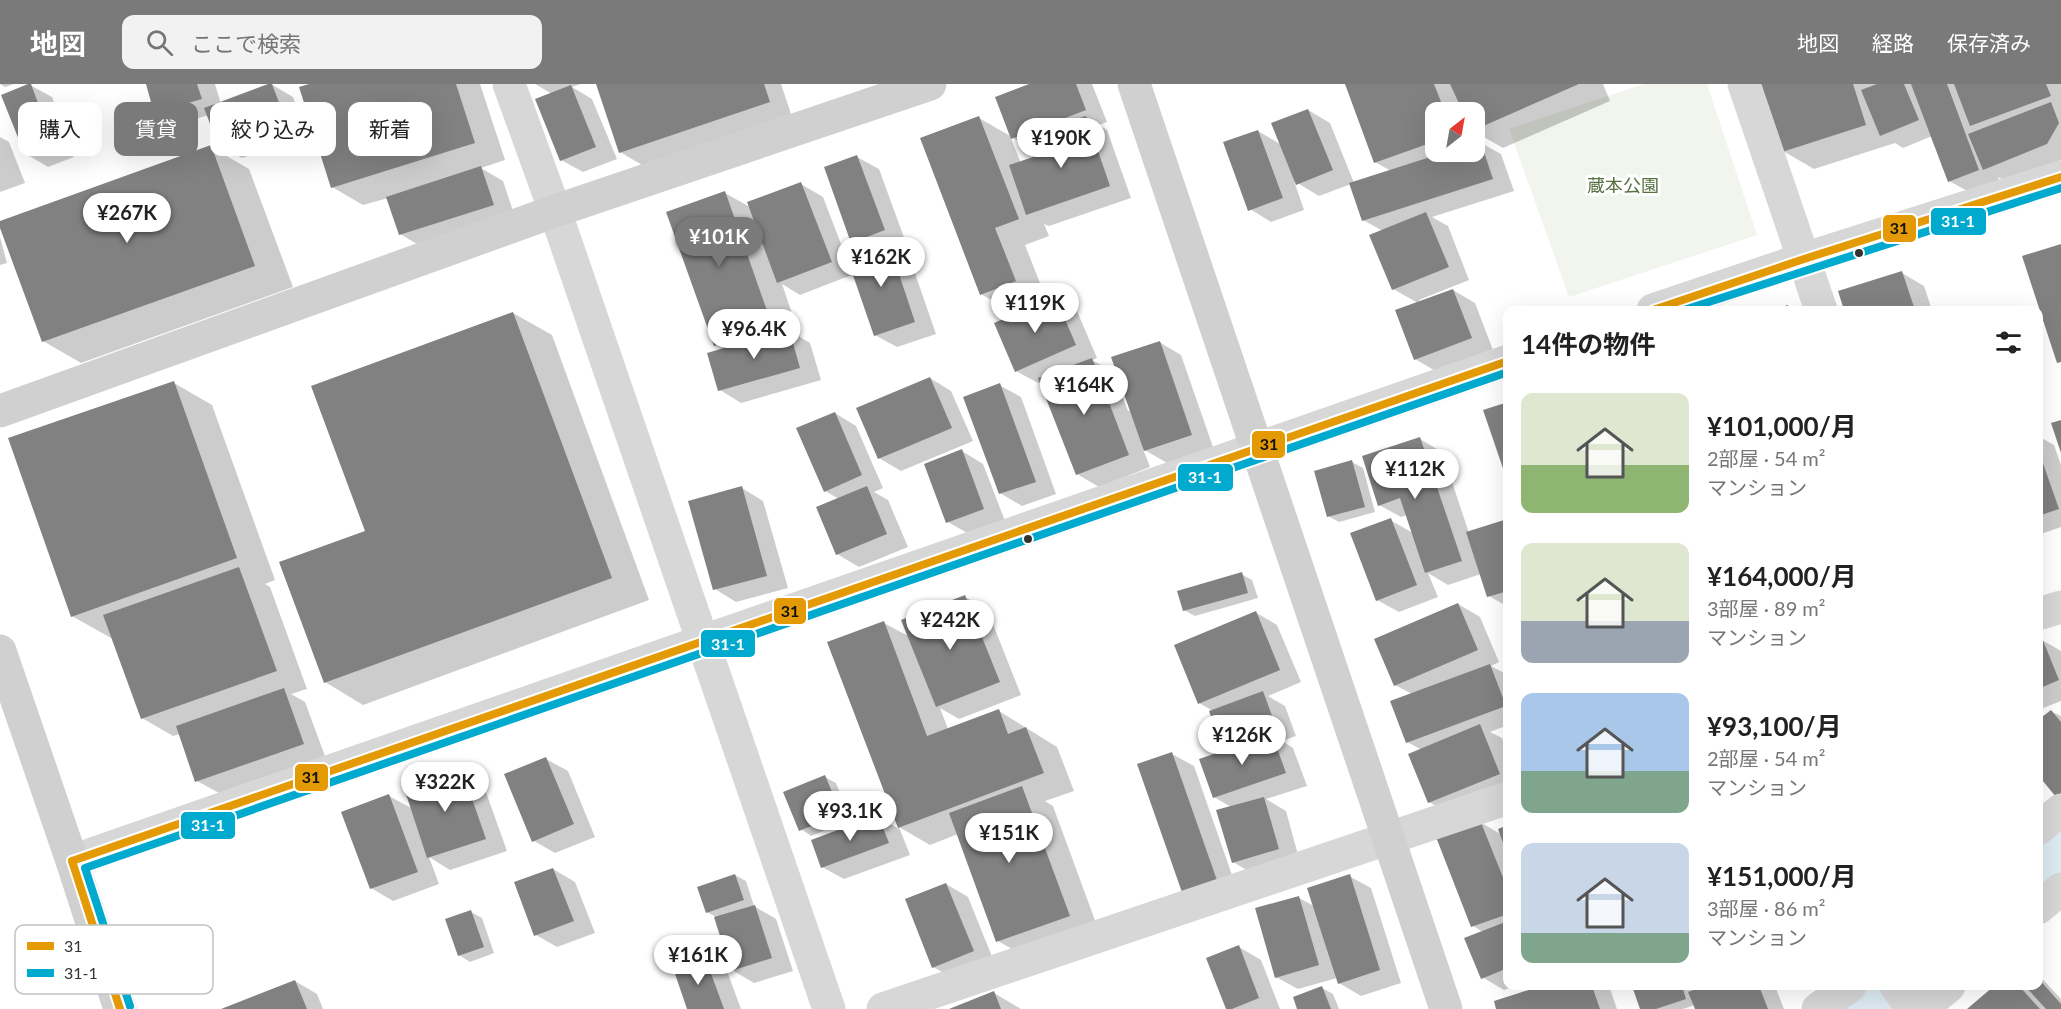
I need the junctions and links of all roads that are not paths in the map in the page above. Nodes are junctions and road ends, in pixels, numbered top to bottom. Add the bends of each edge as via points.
1 (509, 84) edge
2 (930, 84) edge
3 (1134, 84) edge
4 (1743, 84) edge
5 (2061, 177) edge
6 (555, 212) junction
7 (1804, 259) junction
8 (1665, 306) edge
9 (1820, 306) edge
10 (1503, 363) edge
11 (0, 411) edge
12 (1256, 447) junction
13 (2061, 607) edge
14 (2043, 612) edge
15 (702, 641) junction
16 (0, 651) edge
17 (1503, 800) edge
18 (2061, 810) edge
19 (2043, 825) edge
20 (1389, 839) junction
21 (72, 861) junction
22 (2061, 889) edge
23 (2043, 904) edge
24 (93, 925) edge
25 (1844, 990) edge
26 (1899, 990) edge
27 (1944, 990) edge
28 (115, 994) edge
29 (120, 1009) edge
30 (829, 1009) edge
31 (883, 1009) edge
32 (1446, 1009) edge
33 (1818, 1009) edge
34 (1913, 1009) edge
35 (1922, 1009) edge

1 - 6 street
2 - 6 street
3 - 12 street
4 - 7 street
5 - 7 street
6 - 11 street
6 - 15 street
7 - 8 street
7 - 9 street
10 - 12 street
12 - 15 street
12 - 20 street
13 - 14 street
15 - 21 street
15 - 30 street
16 - 21 street
17 - 20 street
18 - 19 street
20 - 31 street
20 - 32 street
21 - 24 street
22 - 23 street
25 - 33 street
26 - 34 street
27 - 35 street
28 - 29 street

